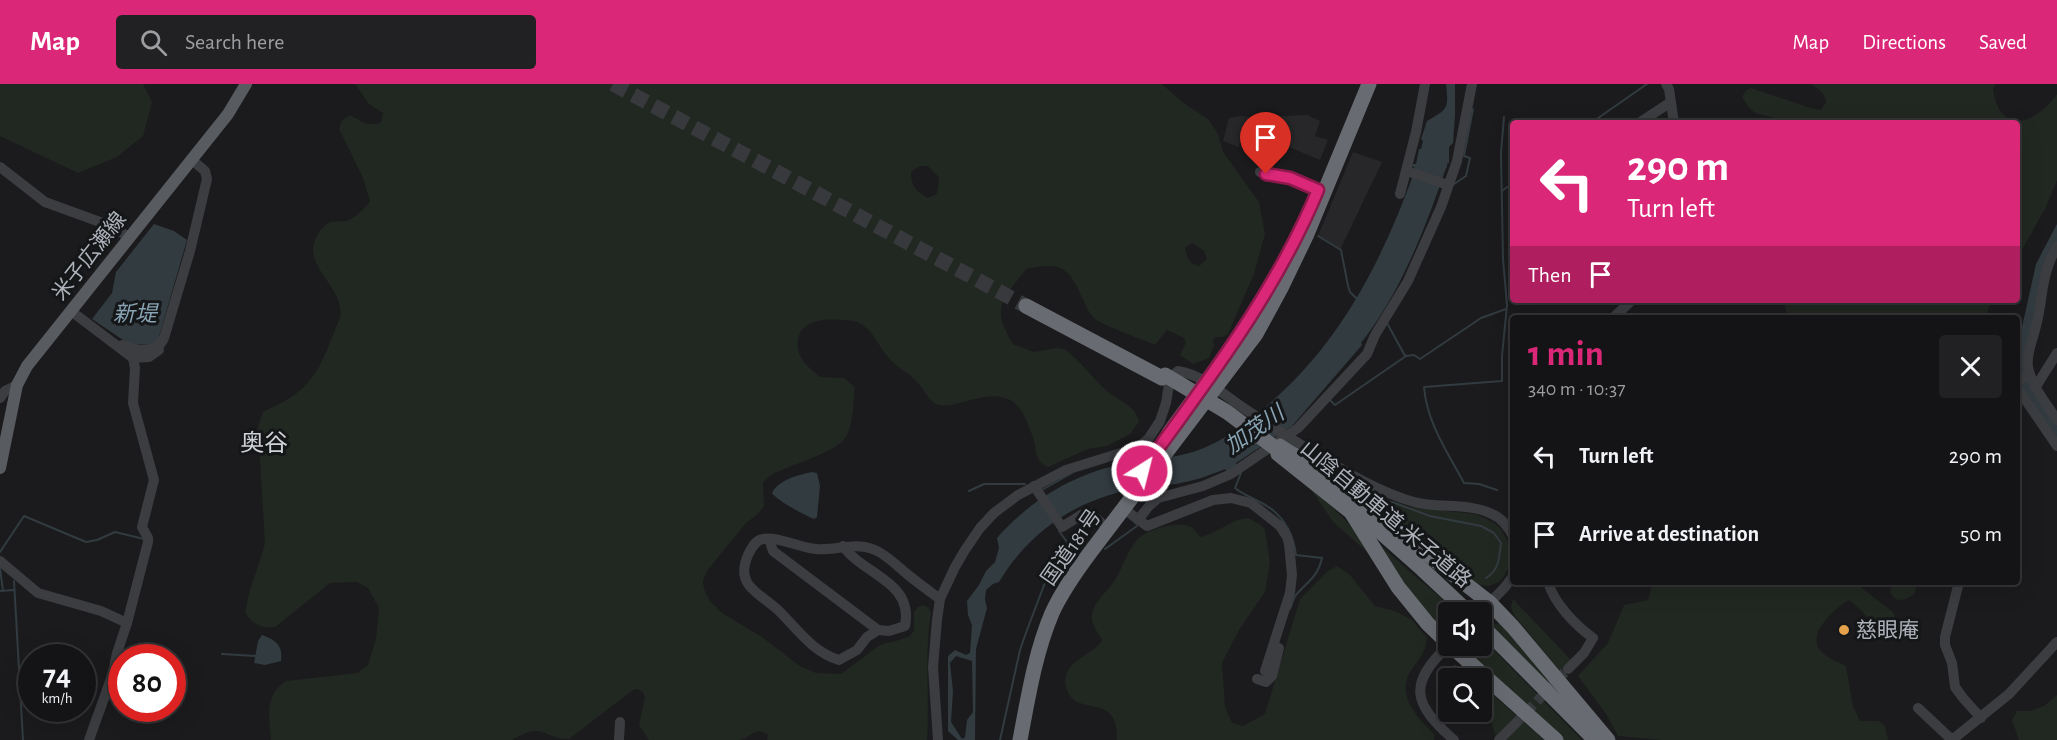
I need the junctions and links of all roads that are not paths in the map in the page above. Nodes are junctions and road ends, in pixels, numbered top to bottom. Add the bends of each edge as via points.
1 (246, 84) edge
2 (1361, 84) edge
3 (1369, 84) edge
4 (1425, 84) edge
5 (1472, 84) edge
6 (1666, 84) edge
7 (1671, 102) junction
8 (1644, 120) edge
9 (1674, 120) edge
10 (191, 159) junction
11 (0, 167) edge
12 (1260, 172) dead end
13 (1410, 172) junction
14 (1446, 185) junction
15 (1321, 191) junction
16 (1400, 194) dead end
17 (129, 237) junction
18 (2057, 246) edge
19 (1028, 303) tunnel mouth
20 (1629, 303) edge
21 (71, 310) junction
22 (1616, 315) edge
23 (116, 344) junction
24 (160, 346) junction
25 (2057, 353) edge
26 (132, 358) junction
27 (1164, 376) junction
28 (2025, 377) edge
29 (17, 385) junction
30 (1210, 385) junction
31 (2035, 388) junction
32 (2020, 392) edge
33 (0, 398) edge
34 (2057, 420) edge
35 (2057, 446) edge
36 (1278, 449) junction
37 (0, 468) edge
38 (1035, 488) junction
39 (1123, 506) junction
40 (1348, 509) junction
41 (1138, 520) junction
42 (1105, 526) junction
43 (1510, 532) edge
44 (770, 539) junction
45 (843, 546) junction
46 (0, 561) edge
47 (1510, 580) edge
48 (1549, 585) edge
49 (1958, 585) edge
50 (940, 599) junction
51 (1452, 602) edge
52 (1458, 602) edge
53 (1479, 602) edge
54 (1491, 602) edge
55 (1492, 612) edge
56 (127, 623) junction
57 (878, 630) junction
58 (1438, 634) edge
59 (1492, 638) edge
60 (1492, 639) edge
61 (2057, 642) edge
62 (1439, 656) edge
63 (1462, 656) edge
64 (1568, 669) tunnel mouth
65 (1261, 675) dead end
66 (1918, 708) dead end
67 (1981, 718) junction
68 (620, 722) dead end
69 (1516, 723) tunnel mouth
70 (89, 740) edge
71 (619, 740) edge
72 (938, 740) edge
73 (1012, 740) edge
74 (1020, 740) edge
75 (1454, 740) edge
76 (1499, 740) edge
77 (1556, 740) edge
78 (1588, 740) edge
79 (1595, 740) edge
80 (1608, 740) edge

1 - 10 main road, 米子広瀬線 via 228,114
2 - 15 highway, 国道181号
3 - 15 highway, 国道181号
4 - 13 street
5 - 14 street via 1457,161
6 - 7 street
7 - 8 street
7 - 9 street
10 - 17 main road, 米子広瀬線
10 - 24 street via 205,171 207,179 190,251
11 - 17 street via 45,202 111,226
12 - 15 street via 1290,178
13 - 14 street
13 - 16 street
14 - 41 street via 1408,281 1360,363 1298,428 1263,454 1215,482 1158,498
15 - 30 highway, 国道181号 via 1286,279 1256,333
17 - 21 main road, 米子広瀬線
18 - 28 street via 2042,285
19 - 27 highway, 山陰自動車道;米子道路
20 - 22 street
21 - 23 street
21 - 29 main road, 米子広瀬線 via 42,345
23 - 24 street via 140,350
23 - 26 street
24 - 26 street via 149,357
25 - 31 street
26 - 56 street via 133,403 154,480 142,527 148,542
27 - 36 highway, 山陰自動車道;米子道路, bridge
27 - 36 highway, 山陰自動車道;米子道路, bridge via 1227,412
28 - 31 street
29 - 33 street
29 - 37 main road, 米子広瀬線
30 - 38 street via 1188,372 1178,371 1170,378 1160,421 1137,448 1081,464
30 - 39 highway, 国道181号
30 - 43 street, bridge via 1354,476 1416,503 1475,508 1494,514
31 - 34 street
32 - 35 street
36 - 40 highway, 山陰自動車道;米子道路
36 - 52 highway, 山陰自動車道;米子道路 via 1351,506
36 - 53 highway via 1354,496
38 - 42 street via 1062,527 1090,513
38 - 50 street via 1001,507 980,528
39 - 41 street
39 - 42 highway, 国道181号
40 - 51 highway, 山陰自動車道;米子道路
40 - 58 highway via 1398,587
41 - 65 street via 1151,526 1213,500 1231,498 1251,503 1280,526 1287,537 1290,593
42 - 73 highway, 国道181号 via 1070,566 1049,601 1031,648
42 - 74 highway, 国道181号 via 1052,613 1035,665
44 - 45 street via 824,550
44 - 57 street via 773,550
44 - 57 street via 754,545 744,578 804,638 828,657 839,660 857,650
45 - 50 street via 873,549
45 - 57 street via 849,555 881,576 904,601 905,626
46 - 56 street via 38,593 101,611
47 - 54 street
48 - 64 street via 1561,607 1593,638
49 - 67 street via 1945,645 1957,692
50 - 72 street via 933,667
55 - 80 highway via 1513,627
56 - 70 street
59 - 79 highway
60 - 78 highway
61 - 67 street
62 - 75 street via 1422,677 1420,696 1430,718
63 - 77 highway
66 - 67 street via 1952,740
68 - 71 street
69 - 76 street

